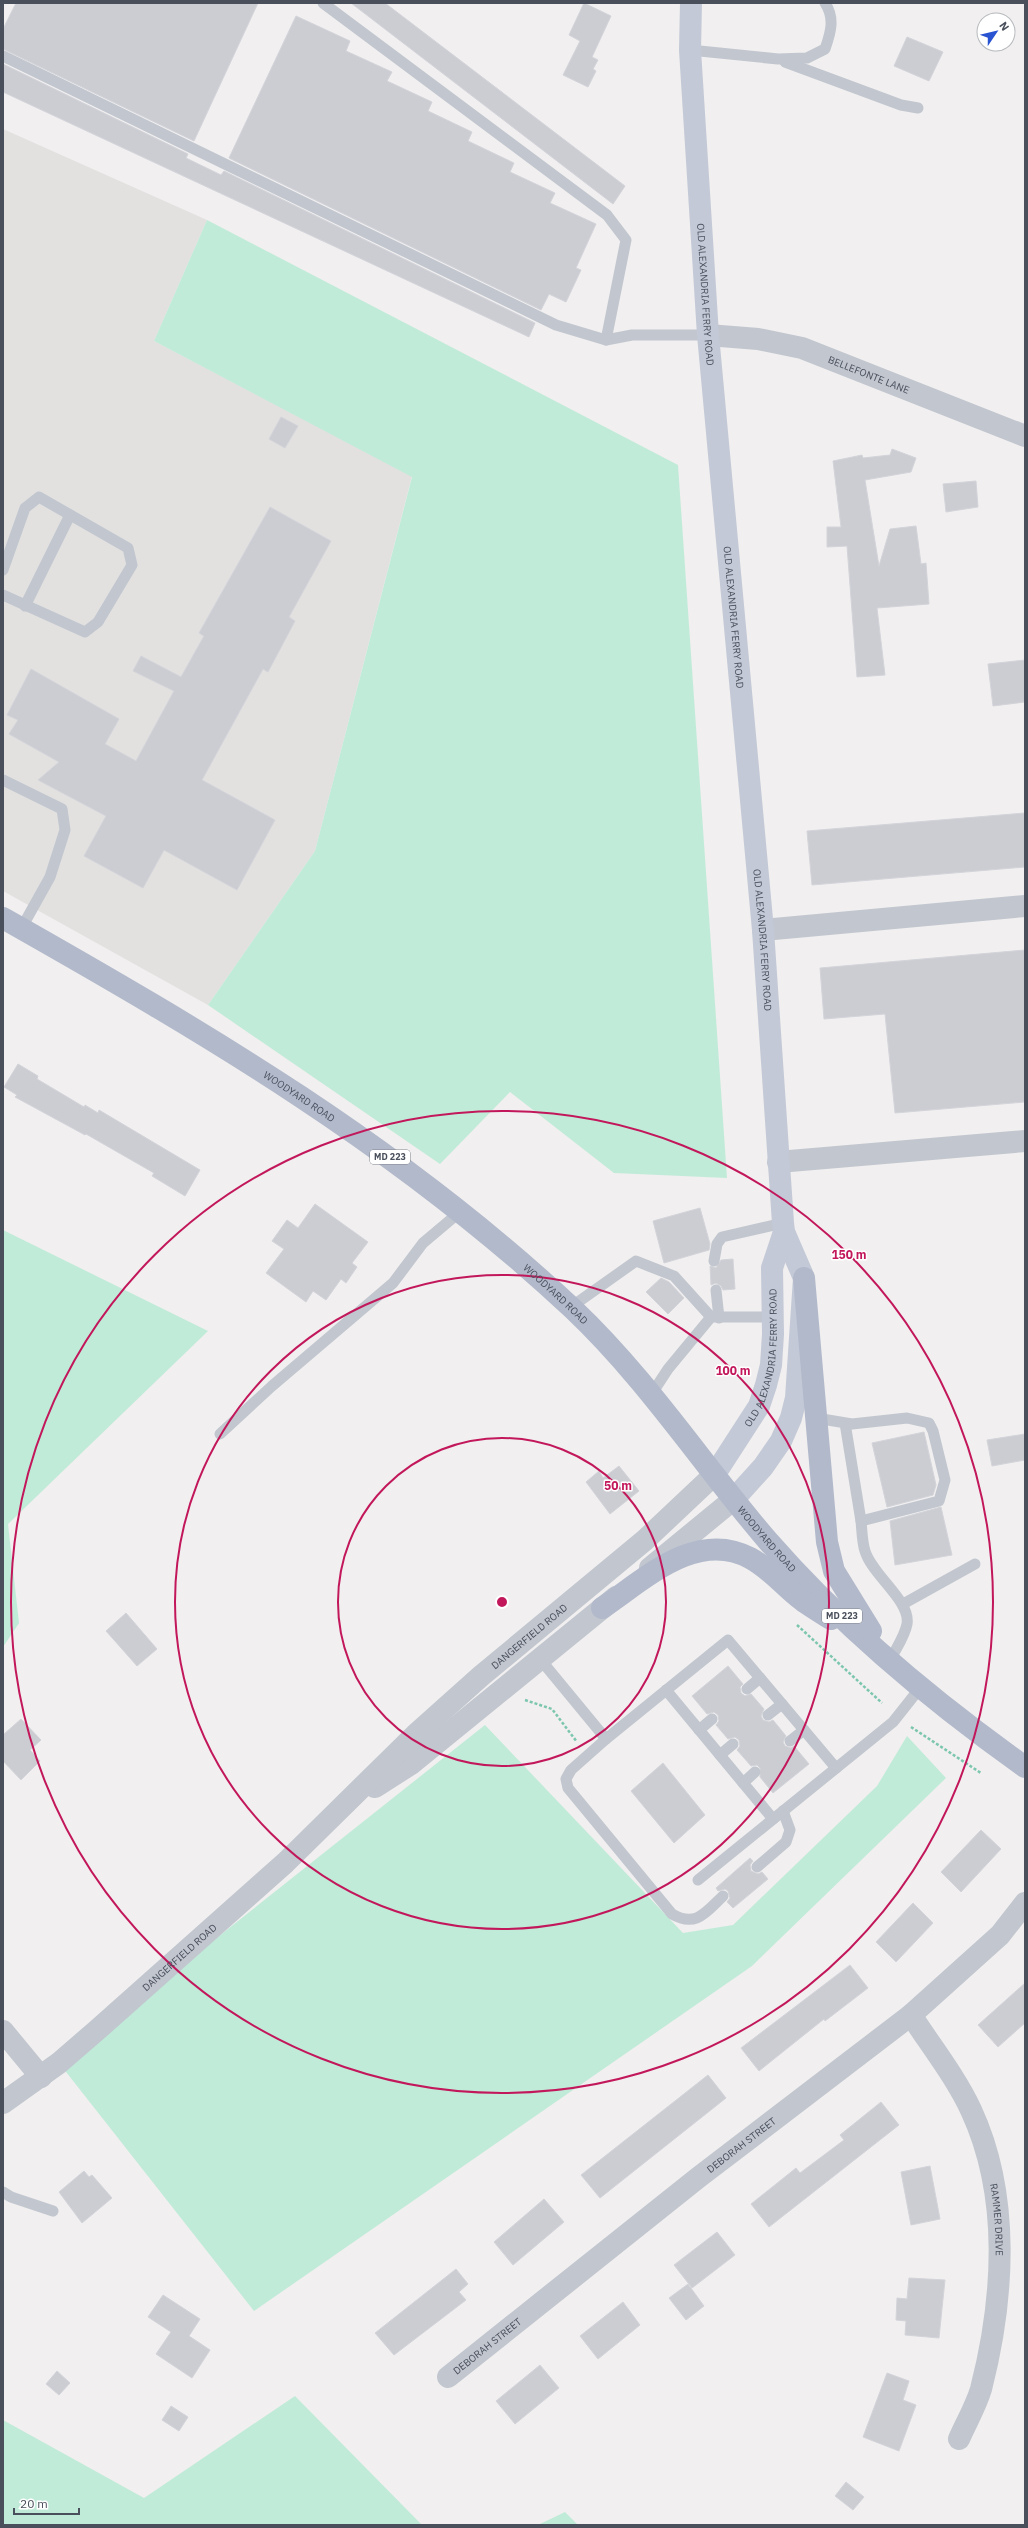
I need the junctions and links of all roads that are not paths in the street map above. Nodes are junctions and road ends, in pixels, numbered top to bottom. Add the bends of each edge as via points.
1 (323, 3) edge
2 (691, 3) edge
3 (825, 3) edge
4 (690, 50) junction
5 (3, 56) edge
6 (778, 59) junction
7 (918, 108) dead end
8 (708, 335) junction
9 (606, 340) junction
10 (1025, 436) edge
11 (70, 515) junction
12 (3, 570) edge
13 (3, 595) edge
14 (25, 606) junction
15 (3, 780) edge
16 (1025, 906) edge
17 (12, 924) edge
18 (763, 930) junction
19 (1025, 1141) edge
20 (778, 1162) junction
21 (461, 1212) junction
22 (783, 1228) junction
23 (714, 1261) dead end
24 (804, 1278) junction
25 (716, 1290) dead end
26 (571, 1307) junction
27 (773, 1317) junction
28 (715, 1318) junction
29 (651, 1395) junction
30 (816, 1418) junction
31 (845, 1423) junction
32 (220, 1434) dead end
33 (715, 1474) junction
34 (734, 1499) junction
35 (862, 1521) junction
36 (975, 1564) dead end
37 (903, 1604) junction
38 (602, 1608) junction
39 (540, 1659) junction
40 (890, 1661) junction
41 (760, 1678) junction
42 (920, 1688) junction
43 (747, 1689) dead end
44 (666, 1690) junction
45 (782, 1704) junction
46 (768, 1715) dead end
47 (712, 1719) dead end
48 (698, 1730) junction
49 (804, 1730) junction
50 (606, 1739) junction
51 (790, 1741) dead end
52 (732, 1744) dead end
53 (720, 1755) junction
54 (1025, 1767) edge
55 (836, 1768) junction
56 (755, 1772) dead end
57 (743, 1783) junction
58 (348, 1802) junction
59 (783, 1811) junction
60 (773, 1819) junction
61 (758, 1866) dead end
62 (698, 1880) dead end
63 (723, 1896) dead end
64 (1025, 1903) edge
65 (911, 2015) junction
66 (3, 2031) edge
67 (41, 2077) junction
68 (3, 2103) edge
69 (3, 2192) edge
70 (53, 2211) dead end
71 (448, 2377) dead end
72 (959, 2439) dead end

1 - 9 lane via 607,215 626,240
2 - 4 main road, OLD ALEXANDRIA FERRY ROAD
3 - 6 lane via 831,12 831,32 825,49 807,58
4 - 6 lane
4 - 8 main road, OLD ALEXANDRIA FERRY ROAD
5 - 9 lane via 556,325
6 - 7 lane via 901,105
8 - 9 lane via 632,335
8 - 10 street, BELLEFONTE LANE via 758,339 802,348
8 - 18 main road, OLD ALEXANDRIA FERRY ROAD
11 - 12 lane via 38,497 25,508
11 - 14 lane
11 - 14 lane via 128,548 132,565 98,622 85,632
13 - 14 lane
15 - 17 lane via 62,809 65,830 50,877
16 - 18 street
17 - 21 main road, WOODYARD ROAD / MD 223 via 214,1040 300,1094 363,1137
18 - 20 main road, OLD ALEXANDRIA FERRY ROAD
19 - 20 street
20 - 22 main road, OLD ALEXANDRIA FERRY ROAD
21 - 26 main road, WOODYARD ROAD / MD 223
21 - 32 lane via 423,1243 392,1283
22 - 23 lane via 722,1237 717,1244
22 - 24 main road, OLD ALEXANDRIA FERRY ROAD
22 - 27 main road, OLD ALEXANDRIA FERRY ROAD via 772,1268
24 - 30 main road
24 - 34 main road, OLD ALEXANDRIA FERRY ROAD via 796,1398 791,1418 781,1441 764,1468
25 - 28 lane
26 - 28 lane via 636,1261 674,1276
26 - 29 main road, WOODYARD ROAD / MD 223
27 - 28 lane
27 - 33 main road, OLD ALEXANDRIA FERRY ROAD via 771,1365 759,1406
28 - 29 lane via 668,1369
29 - 33 main road, WOODYARD ROAD / MD 223
30 - 31 lane
30 - 40 main road via 827,1542 834,1571
31 - 35 lane
31 - 35 lane via 907,1418 928,1423 933,1432 945,1480 939,1501
33 - 34 main road, WOODYARD ROAD / MD 223
33 - 58 street, DANGERFIELD ROAD via 644,1540 464,1690
34 - 38 street, DANGERFIELD ROAD
34 - 40 main road, WOODYARD ROAD / MD 223 via 815,1590
35 - 37 lane via 864,1551 876,1572
36 - 37 lane
37 - 40 lane via 907,1625
38 - 39 street, DANGERFIELD ROAD
38 - 40 main road via 671,1560 691,1552 730,1552 750,1557 803,1601
39 - 50 lane
39 - 58 street, DANGERFIELD ROAD via 410,1764
40 - 42 main road, WOODYARD ROAD / MD 223
41 - 43 lane
41 - 44 lane via 728,1640
41 - 45 lane
42 - 54 main road, WOODYARD ROAD / MD 223
42 - 55 lane via 893,1722
44 - 48 lane
44 - 50 lane
45 - 46 lane
45 - 49 lane
47 - 48 lane
48 - 53 lane
49 - 51 lane
49 - 55 lane
50 - 63 lane via 571,1770 566,1779 568,1788 672,1914 684,1920 694,1919 704,1915
52 - 53 lane
53 - 57 lane
55 - 59 lane
56 - 57 lane
57 - 60 lane
58 - 67 street, DANGERFIELD ROAD via 285,1863
59 - 60 lane
59 - 61 lane via 790,1830 786,1842
60 - 62 lane
64 - 65 street, DEBORAH STREET via 1000,1935
65 - 71 street, DEBORAH STREET via 699,2176
65 - 72 street, RAMMER DRIVE via 970,2109 988,2158 997,2205 1000,2280 993,2326 981,2390
66 - 67 street
67 - 68 street, DANGERFIELD ROAD
69 - 70 lane

